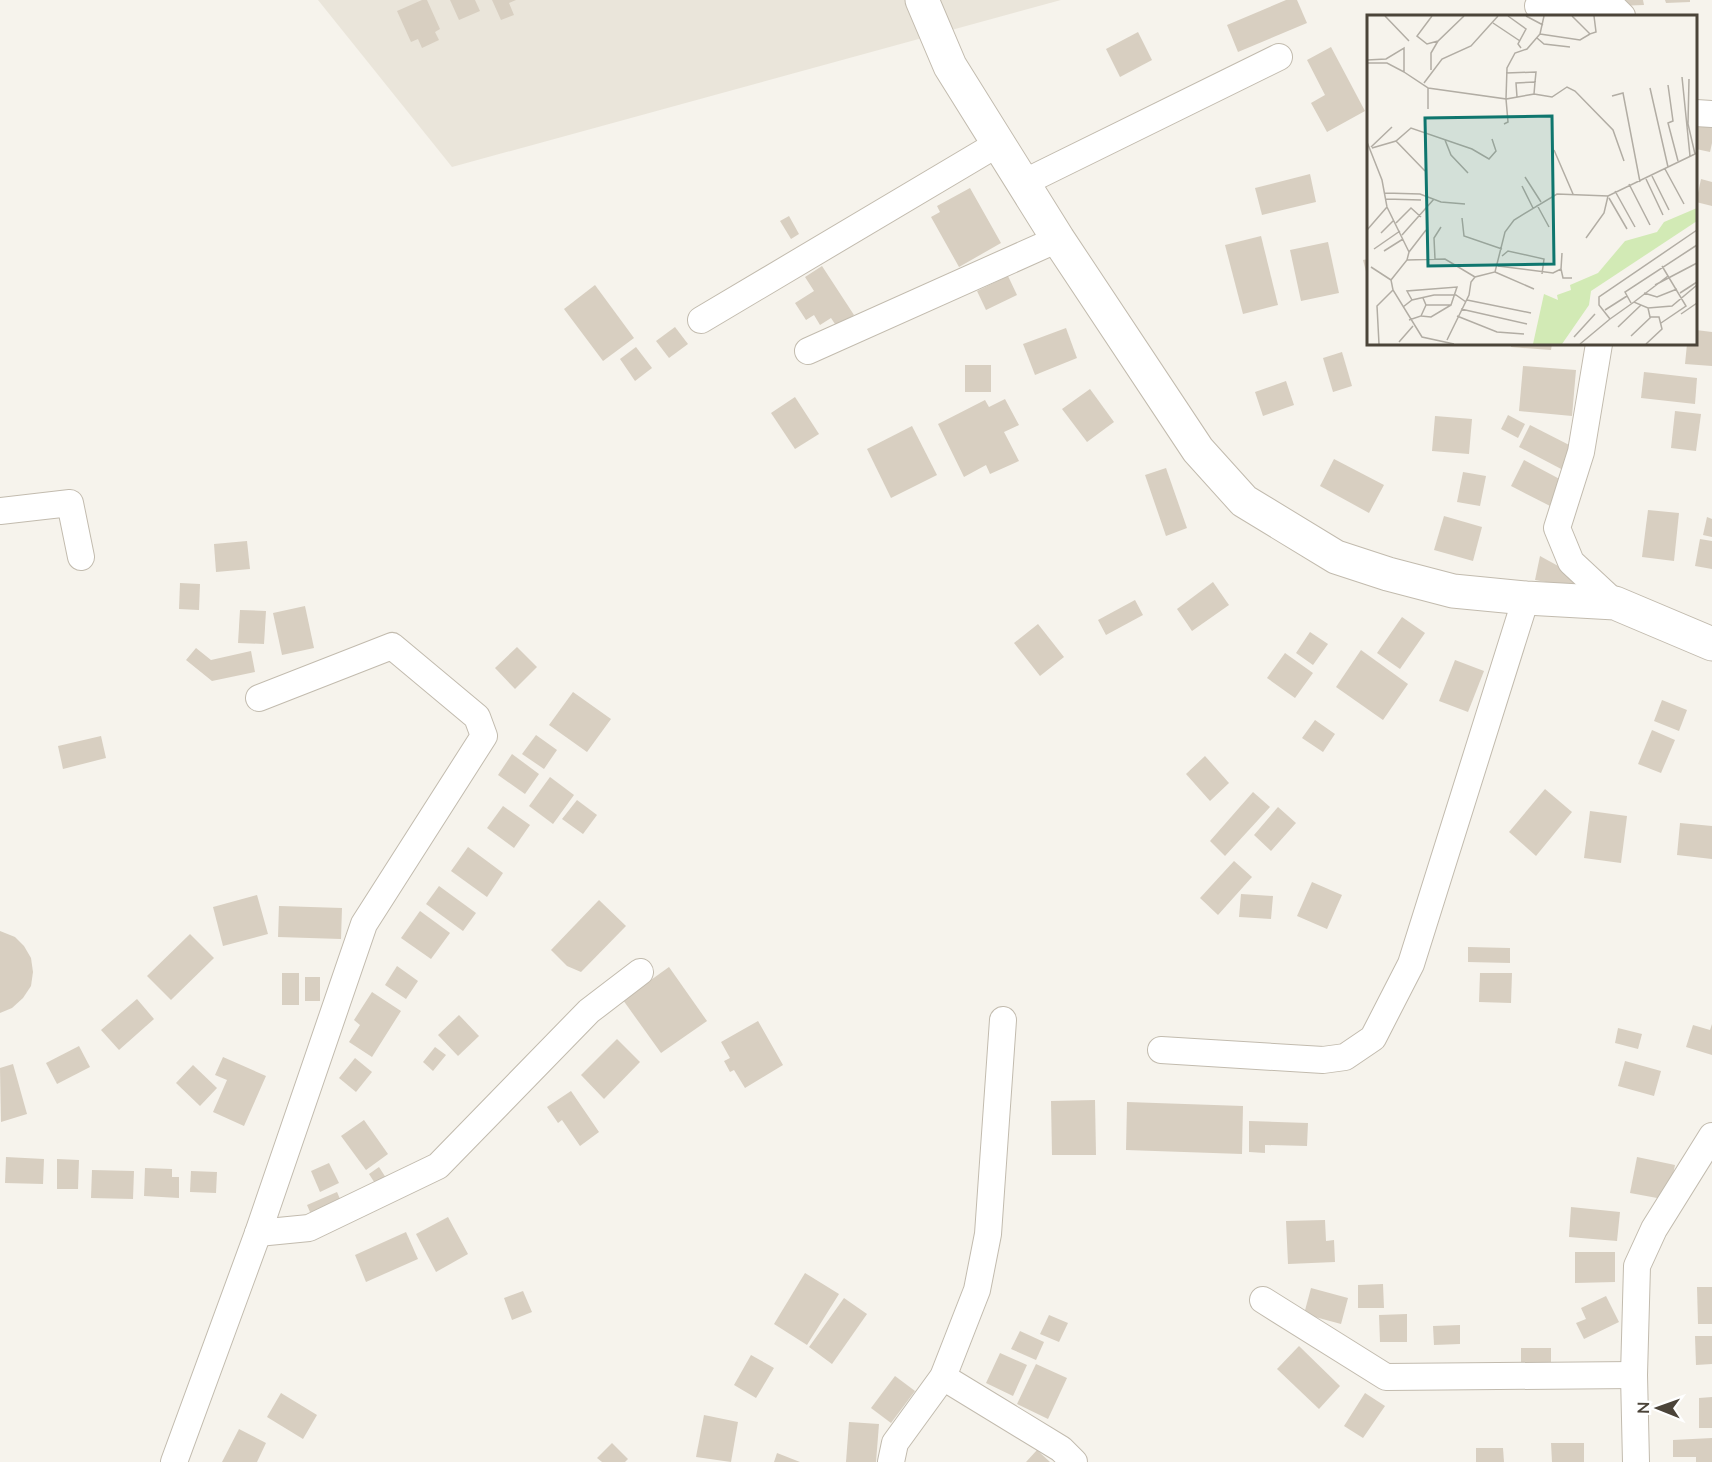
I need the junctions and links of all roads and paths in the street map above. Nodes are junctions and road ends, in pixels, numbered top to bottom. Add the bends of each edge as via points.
1 (922, 0) edge
2 (1538, 6) dead end
3 (1621, 15) edge
4 (1279, 57) dead end
5 (1697, 113) edge
6 (1712, 114) edge
7 (999, 143) junction
8 (1023, 183) junction
9 (1058, 239) junction
10 (701, 320) dead end
11 (1599, 345) edge
12 (808, 351) dead end
13 (0, 511) edge
14 (81, 557) dead end
15 (1526, 598) junction
16 (1615, 603) junction
17 (1712, 644) edge
18 (259, 699) dead end
19 (640, 972) dead end
20 (1003, 1020) dead end
21 (1161, 1050) dead end
22 (1712, 1136) edge
23 (258, 1233) junction
24 (1263, 1300) dead end
25 (1634, 1375) junction
26 (943, 1377) junction
27 (174, 1462) edge
28 (891, 1462) edge
29 (1074, 1462) edge
30 (1636, 1462) edge

1 - 7 street via 950,66
2 - 3 street via 1615,9
4 - 8 street
5 - 6 street
7 - 8 street
7 - 10 street
8 - 9 street
9 - 12 street
9 - 15 street via 1198,450 1244,501 1336,557 1452,591
11 - 16 street via 1581,452 1557,528 1571,562
13 - 14 street via 70,503
15 - 16 street
15 - 21 street via 1411,964 1374,1038 1345,1057 1323,1059
16 - 17 street
18 - 23 street via 392,646 477,717 484,736 364,924
19 - 23 street via 589,1011 438,1166 309,1228
20 - 26 street via 988,1234 978,1290
22 - 25 street via 1654,1229 1637,1266
23 - 27 street
24 - 25 street via 1386,1377
25 - 30 street
26 - 28 street via 895,1443
26 - 29 street via 1061,1449

